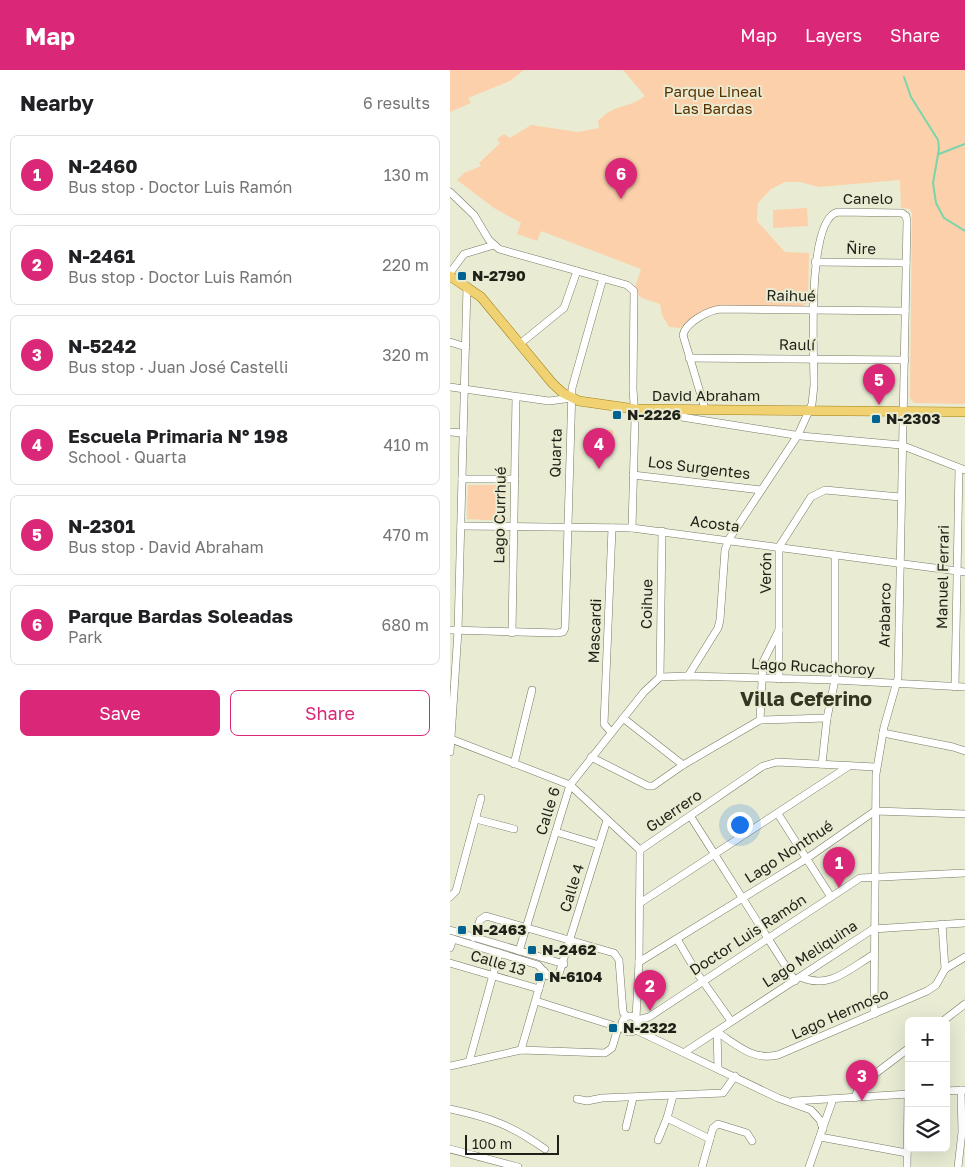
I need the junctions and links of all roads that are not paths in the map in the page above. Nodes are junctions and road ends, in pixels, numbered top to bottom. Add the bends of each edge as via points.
1 (450, 192) edge
2 (905, 214) joint
3 (494, 246) junction
4 (815, 262) junction
5 (906, 263) junction
6 (577, 271) junction
7 (450, 275) edge
8 (603, 278) junction
9 (467, 286) junction
10 (815, 310) junction
11 (906, 311) junction
12 (450, 342) edge
13 (521, 343) junction
14 (466, 347) junction
15 (689, 358) junction
16 (814, 359) junction
17 (904, 360) junction
18 (450, 387) edge
19 (464, 390) junction
20 (516, 397) junction
21 (572, 398) junction
22 (635, 409) junction
23 (705, 410) junction
24 (809, 410) junction
25 (902, 412) junction
26 (965, 412) edge
27 (450, 432) edge
28 (463, 434) junction
29 (798, 435) junction
30 (901, 445) junction
31 (962, 469) edge
32 (633, 475) junction
33 (462, 478) junction
34 (515, 479) junction
35 (761, 490) junction
36 (900, 497) junction
37 (460, 526) junction
38 (514, 527) junction
39 (568, 527) junction
40 (612, 528) junction
41 (632, 528) junction
42 (662, 531) junction
43 (729, 540) junction
44 (780, 547) junction
45 (835, 555) junction
46 (899, 564) junction
47 (956, 571) junction
48 (965, 572) edge
49 (454, 630) edge
50 (779, 630) junction
51 (512, 633) junction
52 (452, 673) edge
53 (688, 676) junction
54 (660, 677) junction
55 (761, 678) junction
56 (779, 678) junction
57 (835, 680) junction
58 (897, 685) junction
59 (956, 686) junction
60 (965, 687) edge
61 (532, 690) dead end
62 (623, 718) junction
63 (827, 718) junction
64 (760, 720) junction
65 (451, 728) edge
66 (612, 732) junction
67 (883, 733) junction
68 (451, 739) edge
69 (450, 749) edge
70 (965, 752) edge
71 (590, 757) junction
72 (514, 764) junction
73 (822, 764) junction
74 (683, 765) junction
75 (849, 766) junction
76 (876, 768) junction
77 (570, 785) junction
78 (482, 798) dead end
79 (875, 811) junction
80 (778, 814) junction
81 (965, 814) edge
82 (691, 817) junction
83 (476, 818) junction
84 (607, 820) junction
85 (514, 829) dead end
86 (556, 832) junction
87 (599, 845) junction
88 (640, 850) junction
89 (715, 855) junction
90 (806, 859) junction
91 (965, 873) edge
92 (874, 877) junction
93 (450, 897) edge
94 (831, 897) junction
95 (742, 899) junction
96 (640, 903) junction
97 (965, 923) edge
98 (942, 924) junction
99 (526, 928) junction
100 (873, 928) junction
101 (450, 930) edge
102 (451, 938) edge
103 (474, 938) junction
104 (677, 939) junction
105 (768, 939) junction
106 (571, 940) junction
107 (450, 948) edge
108 (519, 951) junction
109 (499, 953) junction
110 (874, 955) junction
111 (965, 957) edge
112 (640, 962) junction
113 (450, 963) edge
114 (564, 964) junction
115 (945, 970) junction
116 (544, 971) junction
117 (493, 976) junction
118 (798, 979) junction
119 (704, 981) junction
120 (539, 990) junction
121 (536, 1001) junction
122 (965, 1004) edge
123 (874, 1014) junction
124 (626, 1016) junction
125 (948, 1017) edge
126 (636, 1019) junction
127 (731, 1021) junction
128 (620, 1028) junction
129 (636, 1030) junction
130 (717, 1032) junction
131 (521, 1050) junction
132 (905, 1051) edge
133 (685, 1052) junction
134 (469, 1062) junction
135 (450, 1066) edge
136 (718, 1068) junction
137 (735, 1076) junction
138 (963, 1090) edge
139 (950, 1091) edge
140 (905, 1094) edge
141 (672, 1096) junction
142 (633, 1098) junction
143 (855, 1098) junction
144 (577, 1099) dead end
145 (833, 1099) junction
146 (792, 1101) junction
147 (908, 1107) edge
148 (450, 1110) edge
149 (667, 1118) junction
150 (626, 1127) dead end
151 (822, 1129) junction
152 (820, 1137) junction
153 (710, 1139) junction
154 (658, 1140) dead end
155 (752, 1141) dead end
156 (450, 1149) edge
157 (545, 1149) dead end
158 (907, 1154) junction
159 (484, 1158) junction
160 (482, 1167) edge
161 (518, 1167) edge
162 (702, 1167) edge
163 (810, 1167) edge
164 (907, 1167) edge
165 (958, 1167) edge

1 - 3 street via 477,219
2 - 4 street, Canelo via 831,214
2 - 5 street, Arabarco
3 - 6 street
3 - 7 street via 464,254
4 - 5 street, Ñire
4 - 10 street
5 - 11 street, Arabarco
6 - 8 street
6 - 13 street via 564,308
7 - 9 main road
8 - 21 street, Quarta via 574,379
8 - 22 street via 627,285 634,291
9 - 13 main road via 481,297
9 - 14 street
10 - 11 street, Raihué
10 - 15 street, Raihué via 718,309 688,325 683,332
10 - 16 street
11 - 17 street, Arabarco
12 - 14 street
13 - 21 main road via 553,384
14 - 19 street
15 - 16 street, Raulí
15 - 23 street
16 - 17 street, Raulí
16 - 24 street via 814,393
17 - 25 street, Arabarco
18 - 19 street, David Abraham
19 - 20 street, David Abraham
19 - 28 street
20 - 21 street, David Abraham via 554,401
20 - 34 street, Lago Currhué
21 - 22 main road, David Abraham via 589,404
21 - 39 street, Quarta
22 - 23 main road, David Abraham
22 - 29 street
22 - 32 street
23 - 24 main road, David Abraham
24 - 25 main road, David Abraham
24 - 29 street
25 - 26 main road, David Abraham
25 - 30 street, Arabarco
27 - 28 street
28 - 33 street
29 - 30 street
29 - 35 street
30 - 31 street
30 - 36 street, Arabarco
31 - 47 street, Manuel Ferrari
32 - 35 street, Los Surgentes
32 - 41 street
33 - 34 street
33 - 37 street
34 - 38 street, Lago Currhué
35 - 43 street
36 - 44 street, Verón via 825,490 811,497
36 - 46 street, Arabarco
37 - 38 street, Acosta
37 - 49 street
38 - 39 street, Acosta
38 - 51 street, Lago Currhué
39 - 40 street, Acosta
39 - 51 street, Quarta via 565,626 562,632
40 - 41 street, Acosta
40 - 66 street, Mascardi via 604,724
41 - 42 street, Acosta
42 - 43 street, Acosta
42 - 54 street, Coihue
43 - 44 street, Acosta
43 - 53 street via 725,550 718,628
44 - 45 street, Acosta
44 - 50 street, Verón
45 - 46 street, Acosta
45 - 57 street
46 - 47 street, Acosta
46 - 58 street, Arabarco
47 - 48 street, Acosta
47 - 59 street, Manuel Ferrari
49 - 51 street
49 - 52 street
50 - 55 street, Verón via 765,654
50 - 56 street, Verón
52 - 65 street
53 - 54 street, Lago Rucachoroy
53 - 55 street, Lago Rucachoroy
54 - 62 street, Calle 6
55 - 56 street, Lago Rucachoroy
55 - 64 street, Verón
56 - 57 street, Lago Rucachoroy
57 - 58 street, Lago Rucachoroy
57 - 63 street
58 - 59 street, Lago Rucachoroy
58 - 67 street, Arabarco
59 - 60 street, Lago Rucachoroy
61 - 72 street
62 - 66 street, Calle 6
62 - 74 street
63 - 64 street
63 - 73 street
64 - 74 street
65 - 68 street
66 - 71 street, Calle 6
67 - 70 street
67 - 76 street, Arabarco
68 - 69 street
68 - 72 street, Guerrero
71 - 74 street via 648,786 653,786
71 - 77 street, Calle 6
72 - 77 street, Guerrero
73 - 75 street, Guerrero
73 - 82 street, Guerrero via 777,762 763,766
75 - 76 street, Guerrero
75 - 80 street
76 - 79 street, Arabarco
77 - 84 street, Guerrero
77 - 86 street, Calle 6
78 - 83 street
79 - 81 street
79 - 90 street, Lago Nonthué
79 - 92 street, Arabarco
80 - 89 street
80 - 90 street
82 - 88 street, Guerrero
82 - 89 street
83 - 85 street
83 - 93 street via 456,891
84 - 87 street, Calle 4
84 - 88 street, Guerrero
86 - 87 street
86 - 99 street, Calle 6
87 - 106 street, Calle 4
88 - 96 street
89 - 95 street
89 - 96 street
90 - 94 street
90 - 95 street, Lago Nonthué
91 - 92 street, Doctor Luis Ramón
92 - 94 street, Doctor Luis Ramón via 860,878
92 - 100 street, Arabarco
94 - 105 street, Doctor Luis Ramón
95 - 104 street, Lago Nonthué
95 - 105 street
96 - 112 street
97 - 98 street, Lago Meliquina
98 - 100 street, Lago Meliquina
98 - 115 street
99 - 103 street via 486,916 480,920
99 - 106 street
99 - 108 street, Calle 6
100 - 110 street, Arabarco
100 - 118 street, Lago Meliquina
101 - 103 street
102 - 107 street
102 - 109 street
103 - 108 street
104 - 112 street, Lago Nonthué
104 - 119 street
105 - 118 street
105 - 119 street, Doctor Luis Ramón
106 - 114 street, Calle 4
106 - 124 street via 611,952 618,958
108 - 114 street
109 - 116 street via 540,965
109 - 117 street
110 - 118 street via 828,981 814,983
110 - 123 street, Arabarco
111 - 115 street, Lago Hermoso
112 - 126 street
113 - 117 street, Calle 13
114 - 116 street via 556,978
115 - 123 street, Lago Hermoso via 936,985 927,991
116 - 120 street
117 - 120 street, Calle 13
117 - 134 street
118 - 127 street, Lago Meliquina
119 - 126 street, Doctor Luis Ramón via 649,1017
119 - 127 street
120 - 121 street
121 - 128 street
121 - 131 street
122 - 125 street
123 - 130 street, Lago Hermoso via 767,1058 751,1055
124 - 126 street
124 - 128 street
126 - 129 street
127 - 130 street, Lago Meliquina
128 - 129 street via 628,1032
128 - 131 street via 612,1048 605,1053
129 - 133 street
130 - 133 street, Lago Meliquina
130 - 136 street
131 - 134 street
132 - 143 street via 859,1086
133 - 136 street
134 - 135 street
136 - 137 street
137 - 141 street via 723,1093
137 - 146 street via 778,1098
138 - 139 street
138 - 165 street
140 - 143 street
141 - 142 street
141 - 149 street
142 - 144 street
142 - 150 street
143 - 145 street
145 - 146 street
145 - 151 street
146 - 151 street via 815,1113
147 - 158 street
148 - 157 street via 488,1117 522,1133
149 - 153 street
149 - 154 street
151 - 152 street
152 - 158 street
152 - 163 street
153 - 155 street via 713,1128 718,1124 746,1133
153 - 162 street
156 - 159 street
158 - 164 street
159 - 160 street
159 - 161 street

